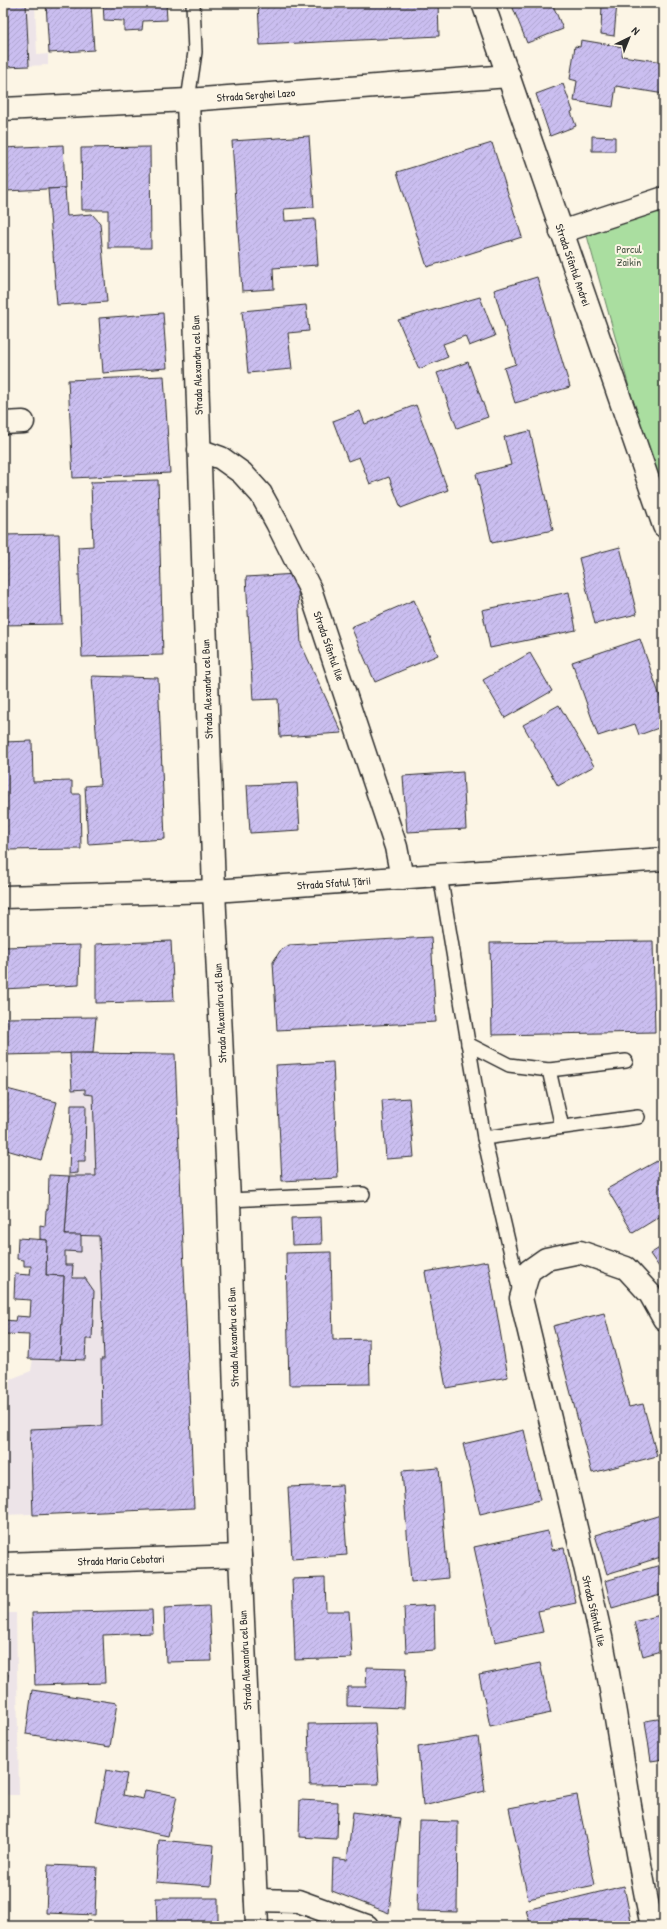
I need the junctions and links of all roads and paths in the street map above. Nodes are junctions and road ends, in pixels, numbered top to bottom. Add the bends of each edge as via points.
1 (193, 3) edge
2 (483, 3) edge
3 (509, 76) junction
4 (188, 100) junction
5 (3, 109) edge
6 (664, 198) edge
7 (561, 232) junction
8 (199, 450) junction
9 (664, 526) edge
10 (664, 859) edge
11 (440, 876) junction
12 (402, 878) junction
13 (214, 891) junction
14 (3, 897) edge
15 (468, 1044) junction
16 (626, 1061) dead end
17 (549, 1070) junction
18 (638, 1117) dead end
19 (562, 1127) junction
20 (484, 1138) junction
21 (363, 1194) dead end
22 (229, 1200) junction
23 (521, 1298) junction
24 (664, 1319) edge
25 (240, 1556) junction
26 (3, 1564) edge
27 (256, 1900) junction
28 (257, 1926) edge
29 (367, 1926) edge
30 (652, 1926) edge

1 - 4 lane via 195,52
2 - 3 street, Strada Sfântul Andrei
3 - 4 street, Strada Serghei Lazo
3 - 7 street, Strada Sfântul Andrei
4 - 5 street, Strada Serghei Lazo
4 - 8 street, Strada Alexandru cel Bun
6 - 7 street
7 - 9 street, Strada Sfântul Andrei
8 - 12 street, Strada Sfântul Ilie via 221,458 242,473 261,494 310,589 394,840
8 - 13 street, Strada Alexandru cel Bun
10 - 11 street, Strada Sfatul Țării
11 - 12 street, Strada Sfatul Țării
11 - 15 lane
12 - 13 street, Strada Sfatul Țării
13 - 14 street, Strada Sfatul Țării
13 - 22 street, Strada Alexandru cel Bun
15 - 17 lane via 509,1065
15 - 20 lane
16 - 17 lane
17 - 19 lane
18 - 19 lane
19 - 20 lane
20 - 23 lane
21 - 22 lane
22 - 25 street, Strada Alexandru cel Bun
23 - 24 street via 529,1271 546,1260 580,1252 626,1268 650,1294
23 - 30 street, Strada Sfântul Ilie via 601,1638 625,1768 631,1822
25 - 26 street, Strada Maria Cebotari
25 - 27 street, Strada Alexandru cel Bun
27 - 28 street, Strada Alexandru cel Bun
27 - 29 street via 298,1901

